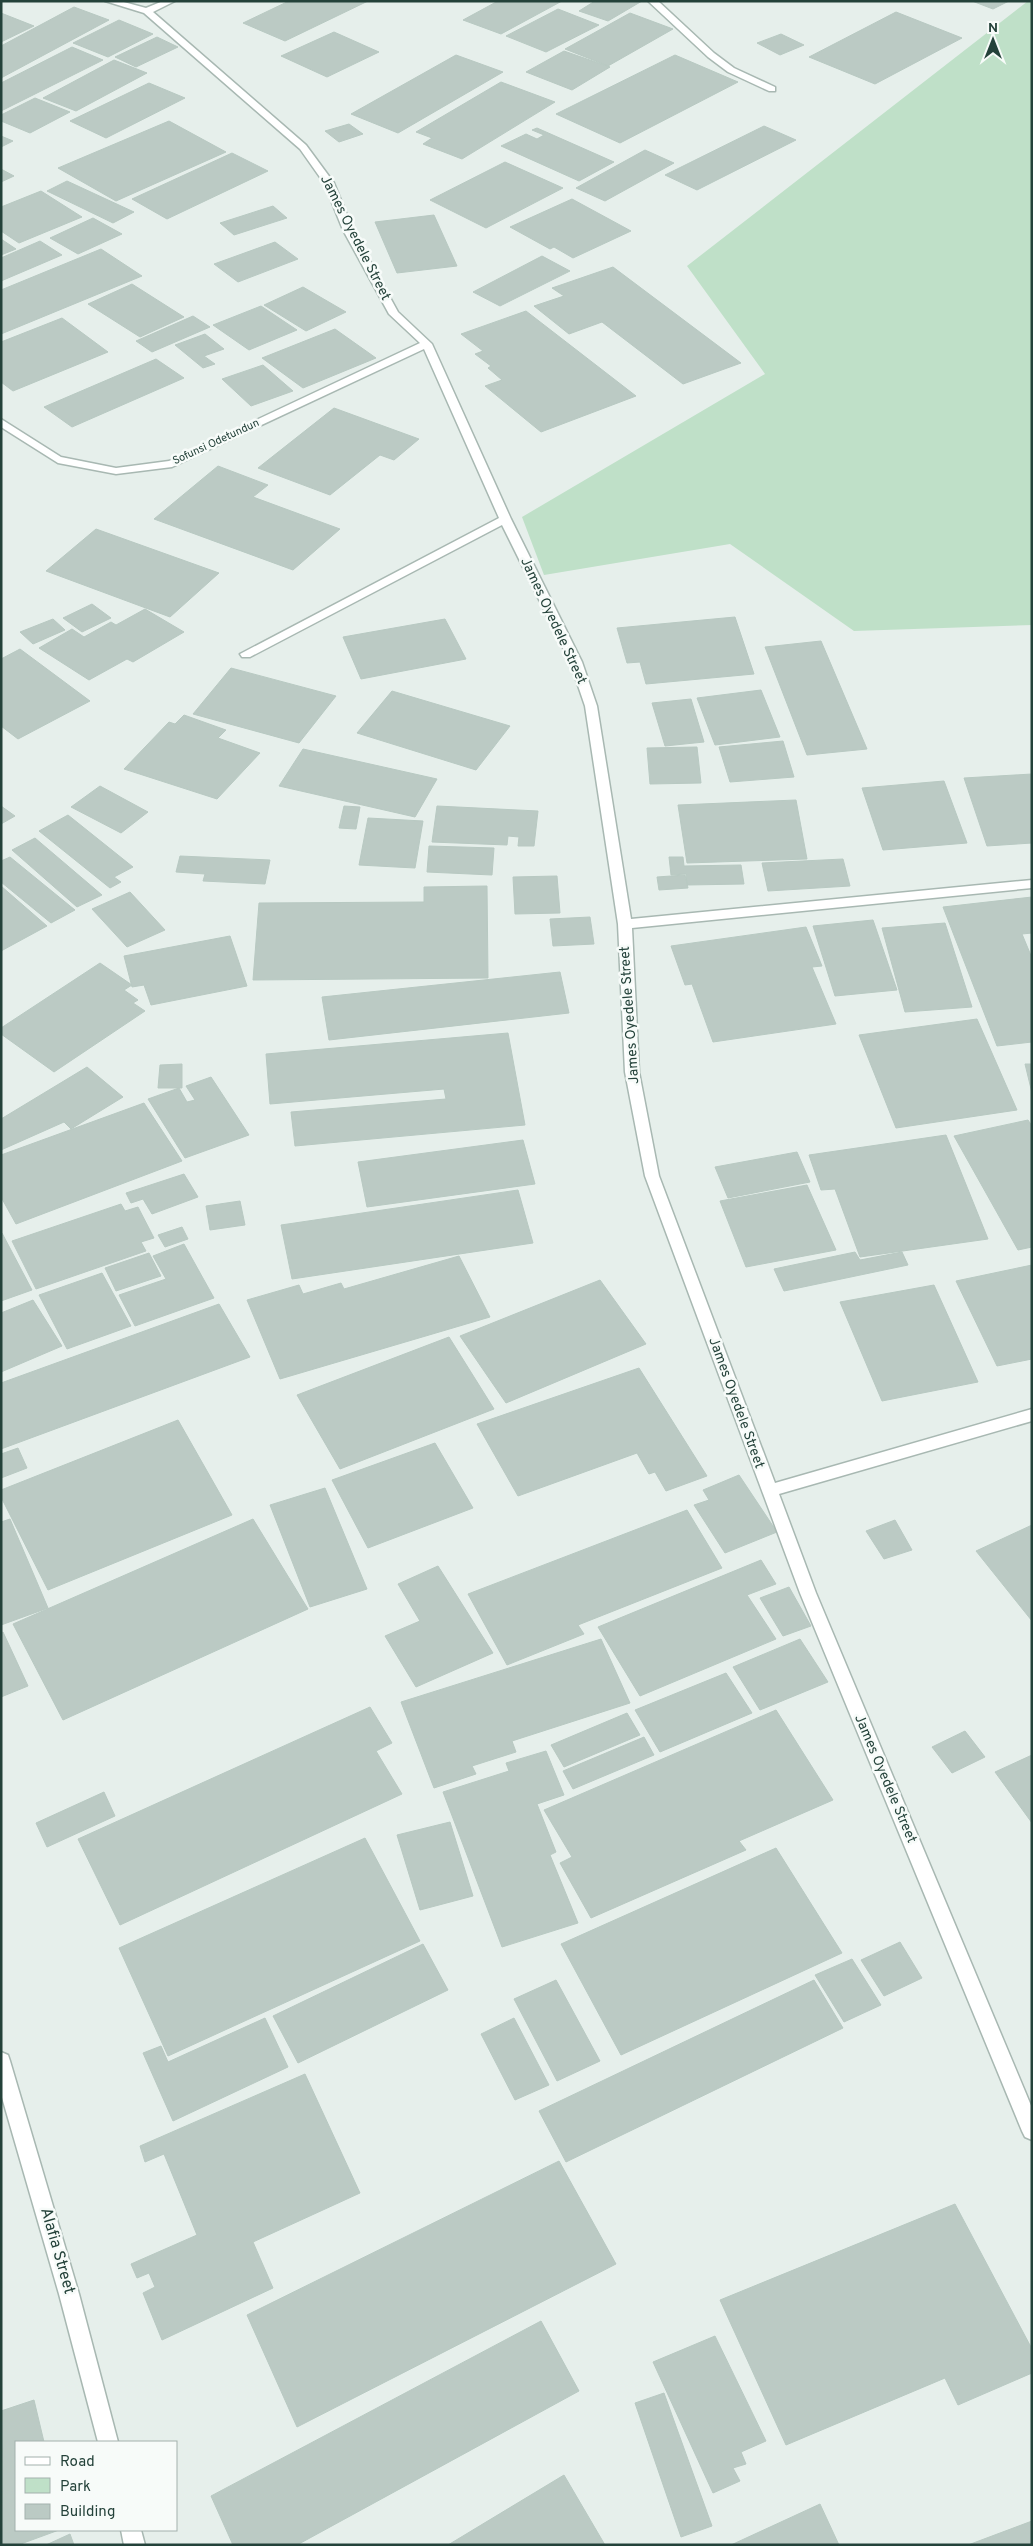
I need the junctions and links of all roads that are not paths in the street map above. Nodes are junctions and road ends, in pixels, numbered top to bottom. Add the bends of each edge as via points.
1 (109, 1) edge
2 (171, 1) edge
3 (652, 1) edge
4 (147, 11) junction
5 (772, 89) dead end
6 (427, 344) junction
7 (1, 422) edge
8 (505, 519) junction
9 (246, 654) dead end
10 (1032, 884) edge
11 (625, 924) junction
12 (1032, 1415) edge
13 (768, 1491) junction
14 (1, 2062) edge
15 (1032, 2131) edge
16 (108, 2441) edge
17 (131, 2531) edge
18 (135, 2545) edge

1 - 4 street, James Oyedele Street
2 - 4 street
3 - 5 street via 710,55 731,70
4 - 6 street, James Oyedele Street via 302,147 329,182 348,230 394,314
6 - 7 street, Sofunsi Odetundun via 172,464 116,471 58,460
6 - 8 street, James Oyedele Street
8 - 9 street
8 - 11 street, James Oyedele Street via 576,662 591,706
10 - 11 street
11 - 13 street, James Oyedele Street via 632,1072 652,1176
12 - 13 street
13 - 15 street, James Oyedele Street
14 - 16 street, Alafia Street via 69,2294
17 - 18 street

